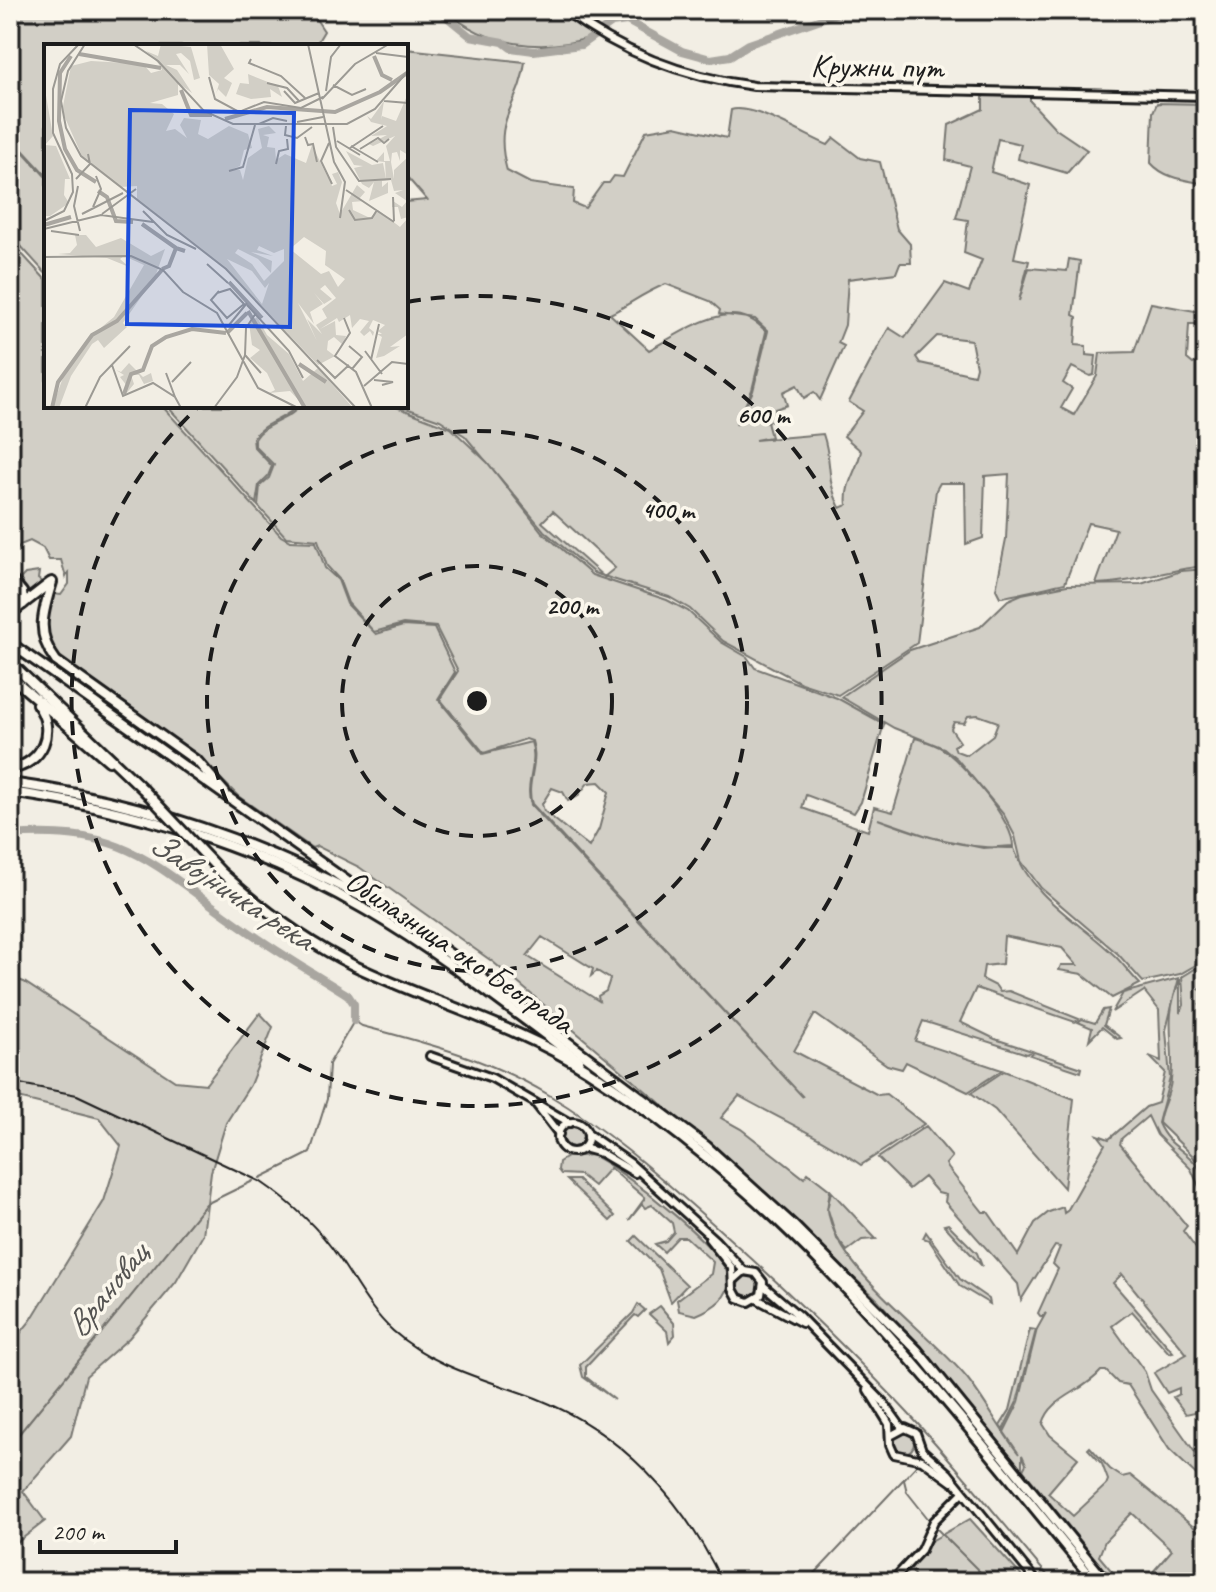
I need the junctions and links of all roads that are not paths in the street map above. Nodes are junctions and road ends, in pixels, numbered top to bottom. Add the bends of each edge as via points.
1 (564, 10) edge
2 (1206, 96) edge
3 (10, 578) edge
4 (23, 604) junction
5 (10, 614) edge
6 (10, 643) edge
7 (10, 662) edge
8 (10, 676) edge
9 (21, 685) junction
10 (10, 769) edge
11 (133, 777) junction
12 (10, 783) edge
13 (10, 792) edge
14 (230, 800) junction
15 (385, 910) junction
16 (430, 1056) dead end
17 (535, 1103) junction
18 (641, 1106) junction
19 (570, 1123) junction
20 (559, 1134) junction
21 (588, 1134) junction
22 (583, 1148) junction
23 (642, 1176) junction
24 (707, 1236) junction
25 (744, 1271) junction
26 (735, 1279) junction
27 (764, 1286) junction
28 (757, 1299) junction
29 (805, 1325) junction
30 (868, 1390) junction
31 (902, 1428) junction
32 (892, 1435) junction
33 (920, 1443) junction
34 (909, 1458) junction
35 (1009, 1468) junction
36 (1019, 1480) junction
37 (953, 1483) junction
38 (962, 1493) junction
39 (891, 1582) edge
40 (1037, 1582) edge
41 (1095, 1582) edge
42 (1106, 1582) edge

1 - 2 street, Кружни пут via 639,55 694,75 764,87
3 - 4 highway via 22,592
4 - 5 highway
4 - 14 highway via 52,582 41,626 56,661 198,762
6 - 14 highway
7 - 11 highway
8 - 9 highway
9 - 10 highway via 47,724 45,743 35,758
9 - 11 highway
11 - 18 highway, bridge via 222,873 315,945 531,1039
12 - 15 highway, Обилазница око Београда via 117,803 202,828 275,855
13 - 18 highway, Обилазница око Београда via 167,826 329,890 388,924
14 - 15 highway
15 - 35 highway via 574,1044 733,1170 892,1323
16 - 17 street via 492,1078
17 - 19 street
17 - 20 street
18 - 35 highway via 714,1164 820,1262
19 - 20 street
19 - 21 street via 583,1126
20 - 22 street via 567,1150
21 - 22 street
21 - 23 street
22 - 23 street
23 - 24 street
24 - 25 street
24 - 26 street
25 - 26 street
25 - 27 street via 759,1275
26 - 28 street via 738,1298
27 - 28 street
27 - 29 street
28 - 29 street
29 - 30 street
30 - 31 street
30 - 32 street
31 - 32 street
31 - 33 street via 913,1431
32 - 34 street via 892,1451
33 - 34 street
33 - 37 street
34 - 37 street via 922,1460
35 - 36 highway
36 - 41 highway
36 - 42 highway
37 - 38 street
38 - 39 street
38 - 40 street

